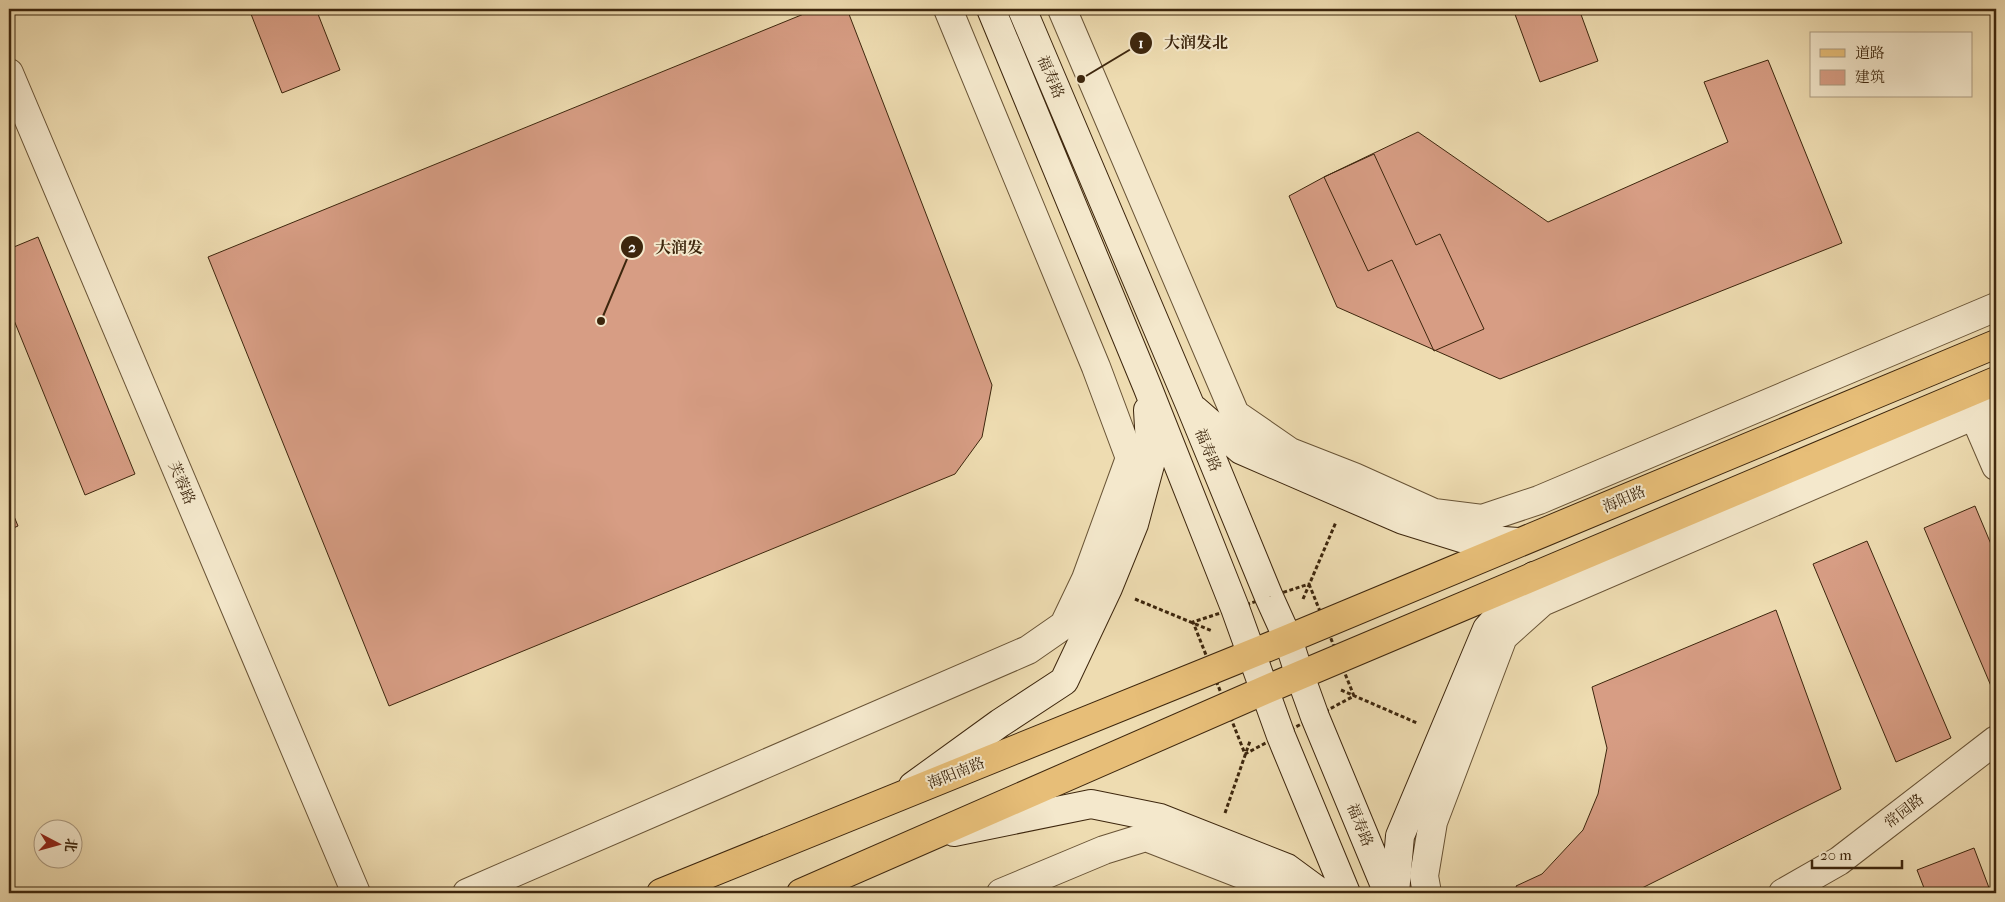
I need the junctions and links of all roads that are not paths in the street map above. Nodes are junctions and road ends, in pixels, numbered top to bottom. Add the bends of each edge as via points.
1 (948, 9) edge
2 (991, 9) edge
3 (1022, 9) edge
4 (1062, 9) edge
5 (9, 72) edge
6 (1996, 307) edge
7 (1996, 344) edge
8 (1996, 381) edge
9 (1147, 386) junction
10 (1190, 405) junction
11 (1985, 410) edge
12 (1996, 466) edge
13 (1518, 542) junction
14 (1534, 576) junction
15 (1288, 639) junction
16 (1251, 654) junction
17 (1300, 676) junction
18 (1264, 690) junction
19 (1996, 740) edge
20 (896, 798) junction
21 (926, 838) junction
22 (356, 893) edge
23 (467, 893) edge
24 (661, 893) edge
25 (801, 893) edge
26 (1001, 893) edge
27 (1290, 893) edge
28 (1321, 893) edge
29 (1346, 893) edge
30 (1388, 893) edge
31 (1395, 893) edge
32 (1427, 893) edge
33 (1783, 893) edge

1 - 23 street via 1096,367 1130,458 1086,579 1064,625 1028,650
2 - 9 street, 福寿路
3 - 10 street, 福寿路
4 - 6 street via 1236,414 1290,452 1434,513 1482,519 1539,500
5 - 22 street, 芙蓉路
7 - 13 main road, 海阳路
8 - 14 main road
9 - 16 street, 福寿路
9 - 20 street via 1151,461 1134,524 1064,681
10 - 13 street via 1241,450 1404,520 1461,538
10 - 15 street, 福寿路
11 - 12 street
11 - 32 street via 1542,602 1503,637 1433,822 1424,876
13 - 15 main road, 海阳路
14 - 17 main road
14 - 31 street via 1486,630 1400,836
15 - 16 main road, 海阳路
15 - 17 street, 福寿路
16 - 18 street, 福寿路
16 - 20 main road, 海阳南路
17 - 18 main road
17 - 30 street, 福寿路
18 - 21 main road
18 - 29 street, 福寿路
19 - 33 street, 常园路 via 1840,861
20 - 24 main road, 海阳南路
21 - 25 main road
21 - 28 street via 1091,804 1160,818 1287,868
26 - 27 street via 1146,836

